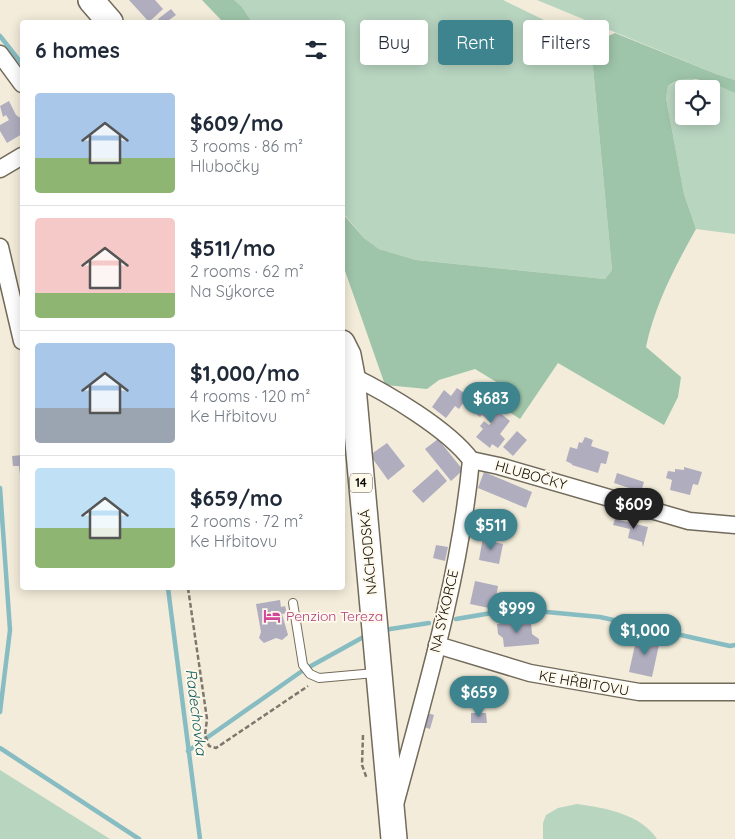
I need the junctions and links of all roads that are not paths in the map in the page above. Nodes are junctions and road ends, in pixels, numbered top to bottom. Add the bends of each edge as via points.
1 (91, 0) edge
2 (108, 20) edge
3 (0, 54) edge
4 (20, 81) edge
5 (20, 157) edge
6 (0, 169) edge
7 (0, 247) edge
8 (20, 332) edge
9 (345, 349) edge
10 (352, 376) junction
11 (472, 460) junction
12 (735, 525) edge
13 (293, 603) dead end
14 (437, 645) junction
15 (378, 673) junction
16 (735, 692) edge
17 (393, 827) edge

1 - 2 main road
3 - 4 street
5 - 6 street
7 - 8 street
9 - 10 main road, NÁCHODSKÁ / 14
10 - 11 street via 436,428
10 - 15 main road, NÁCHODSKÁ / 14
11 - 12 street, HLUBOČKY via 689,521
11 - 14 street, NA SÝKORCE via 460,538
13 - 15 lane via 303,665 310,674 319,678
14 - 16 street, KE HŘBITOVU via 530,673 640,692
14 - 17 street, NA SÝKORCE
15 - 17 main road, NÁCHODSKÁ / 14

